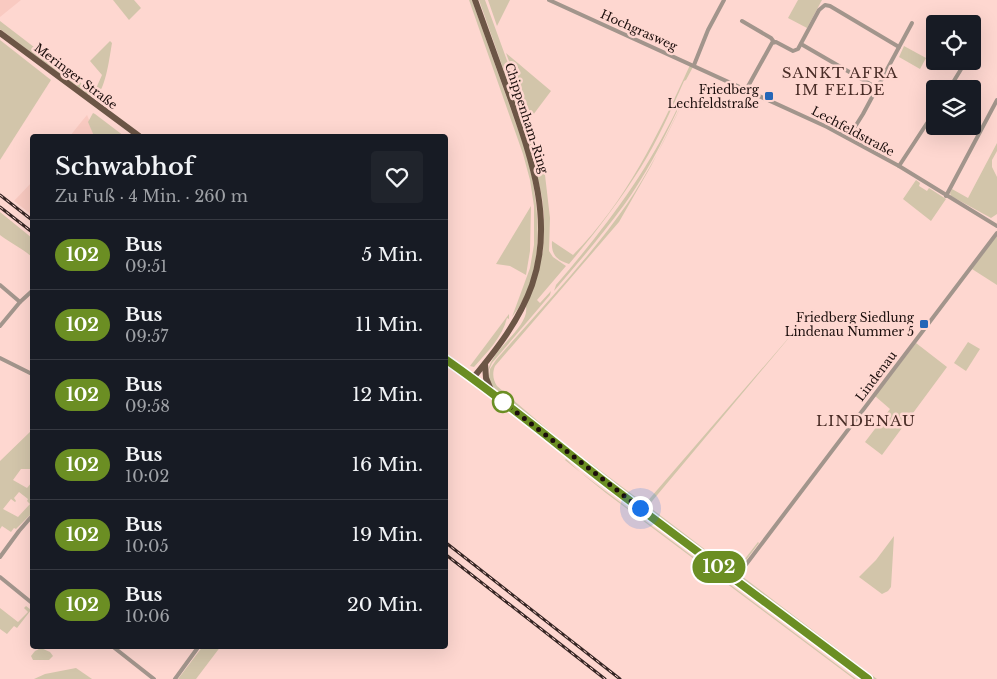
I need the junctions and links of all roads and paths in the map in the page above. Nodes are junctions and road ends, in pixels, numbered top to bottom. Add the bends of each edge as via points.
1 (475, 0) edge
2 (549, 0) edge
3 (724, 0) edge
4 (742, 22) dead end
5 (912, 23) dead end
6 (0, 33) edge
7 (774, 42) junction
8 (801, 44) junction
9 (899, 47) junction
10 (694, 65) junction
11 (877, 88) junction
12 (746, 90) junction
13 (997, 100) edge
14 (926, 124) edge
15 (136, 134) edge
16 (848, 138) junction
17 (899, 166) junction
18 (946, 196) junction
19 (997, 226) edge
20 (997, 232) edge
21 (0, 285) edge
22 (30, 293) edge
23 (20, 302) junction
24 (0, 326) edge
25 (0, 358) edge
26 (448, 361) edge
27 (485, 364) junction
28 (30, 373) edge
29 (473, 378) junction
30 (493, 394) junction
31 (30, 518) edge
32 (0, 557) edge
33 (0, 578) edge
34 (735, 579) junction
35 (30, 601) edge
36 (116, 649) edge
37 (197, 649) edge
38 (154, 679) edge
39 (175, 679) edge
40 (868, 679) edge

1 - 27 main road, Chippenham-Ring via 529,153 540,202 541,228 538,261 524,305
2 - 10 street, Hochgrasweg
3 - 10 street
4 - 7 street
5 - 9 street
6 - 15 main road, Meringer Straße
7 - 8 street via 793,51
7 - 12 street
8 - 9 street via 822,7 828,5
8 - 11 street
9 - 11 street
10 - 12 street, Lechfeldstraße
11 - 16 street
12 - 16 street, Lechfeldstraße
13 - 18 street
14 - 17 street
16 - 17 street, Lechfeldstraße
17 - 18 street, Lechfeldstraße
18 - 19 street, Lechfeldstraße
20 - 34 street, Lindenau
21 - 23 street
22 - 23 street
23 - 24 street
25 - 28 street
26 - 29 main road
27 - 29 main road, Chippenham-Ring
27 - 30 main road via 486,378
29 - 30 main road
30 - 34 main road
31 - 32 street
33 - 35 street
34 - 40 main road
36 - 38 street
37 - 39 street

